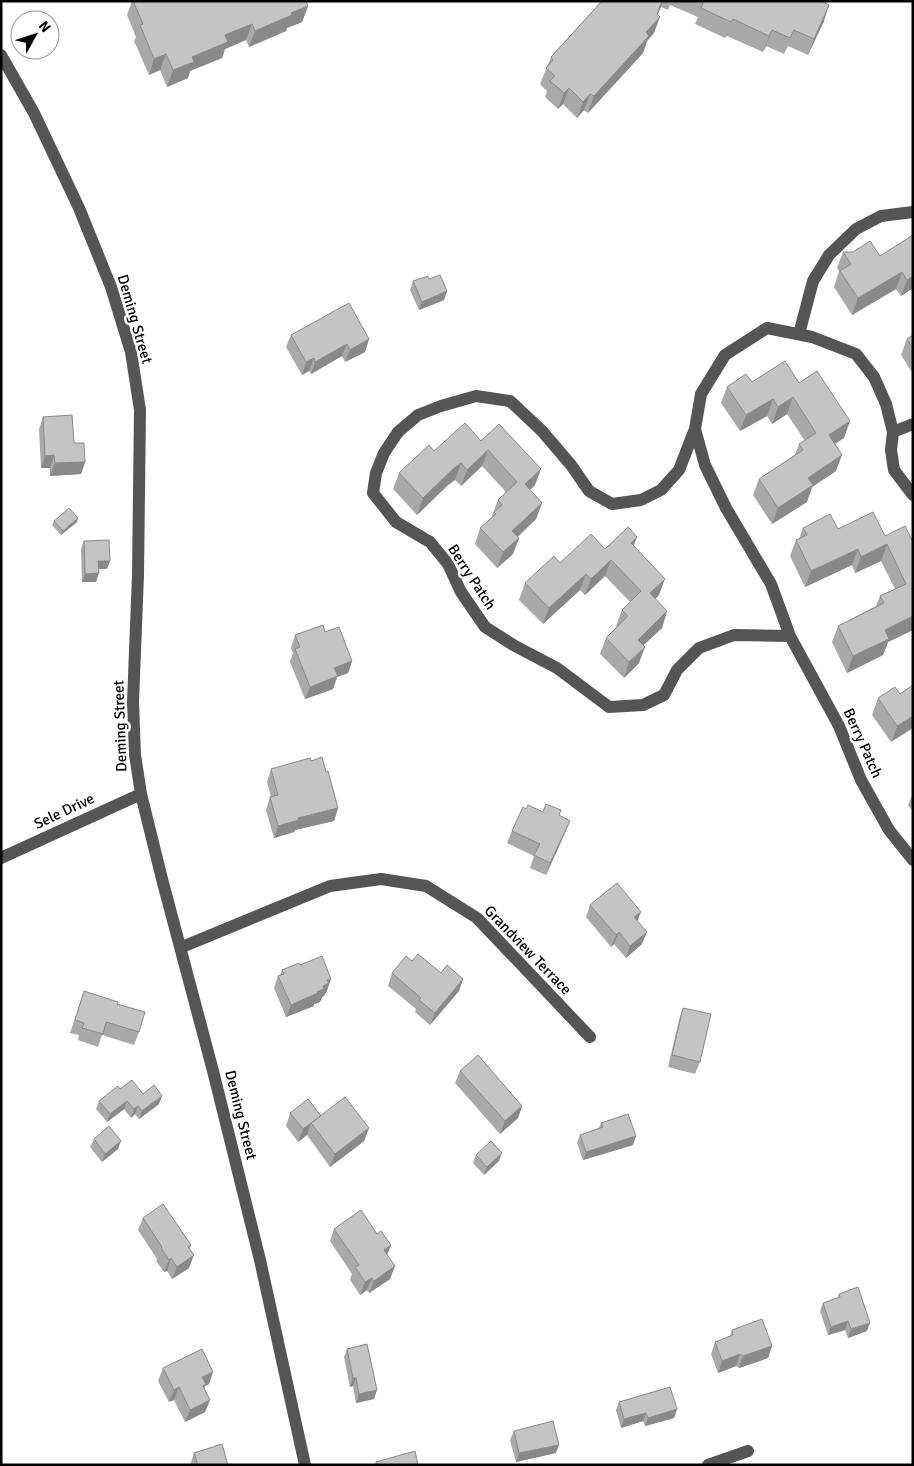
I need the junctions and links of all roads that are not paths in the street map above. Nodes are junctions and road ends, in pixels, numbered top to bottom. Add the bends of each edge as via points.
1 (1, 55) edge
2 (913, 212) edge
3 (799, 334) junction
4 (913, 424) edge
5 (695, 429) junction
6 (893, 432) junction
7 (913, 495) edge
8 (790, 636) junction
9 (141, 794) junction
10 (1, 858) edge
11 (913, 860) edge
12 (182, 947) junction
13 (590, 1037) dead end
14 (748, 1451) dead end
15 (305, 1465) edge
16 (708, 1465) edge

1 - 9 street, Deming Street via 34,113 79,208 111,287 131,352 140,410 133,702 134,755
2 - 3 street via 881,216 856,229 829,255 813,281
3 - 5 street, Berry Patch via 766,328 725,355 701,394
3 - 6 street, Berry Patch via 856,354 874,376
4 - 6 street
5 - 8 street, Berry Patch via 705,465 771,584
5 - 8 street, Berry Patch via 679,470 661,490 641,500 612,504 589,492 542,431 510,401 476,396 418,415 398,432 384,453 373,493 396,522 430,542 448,564 460,592 485,627 558,668 609,707 643,705 664,695 677,670 699,648 734,635
6 - 7 street, Berry Patch via 894,470
8 - 11 street, Berry Patch via 839,726 861,780 889,830
9 - 10 street, Sele Drive
9 - 12 street, Deming Street
12 - 13 street, Grandview Terrace via 330,886 381,879 426,886 477,918
12 - 15 street, Deming Street via 260,1260
14 - 16 street

